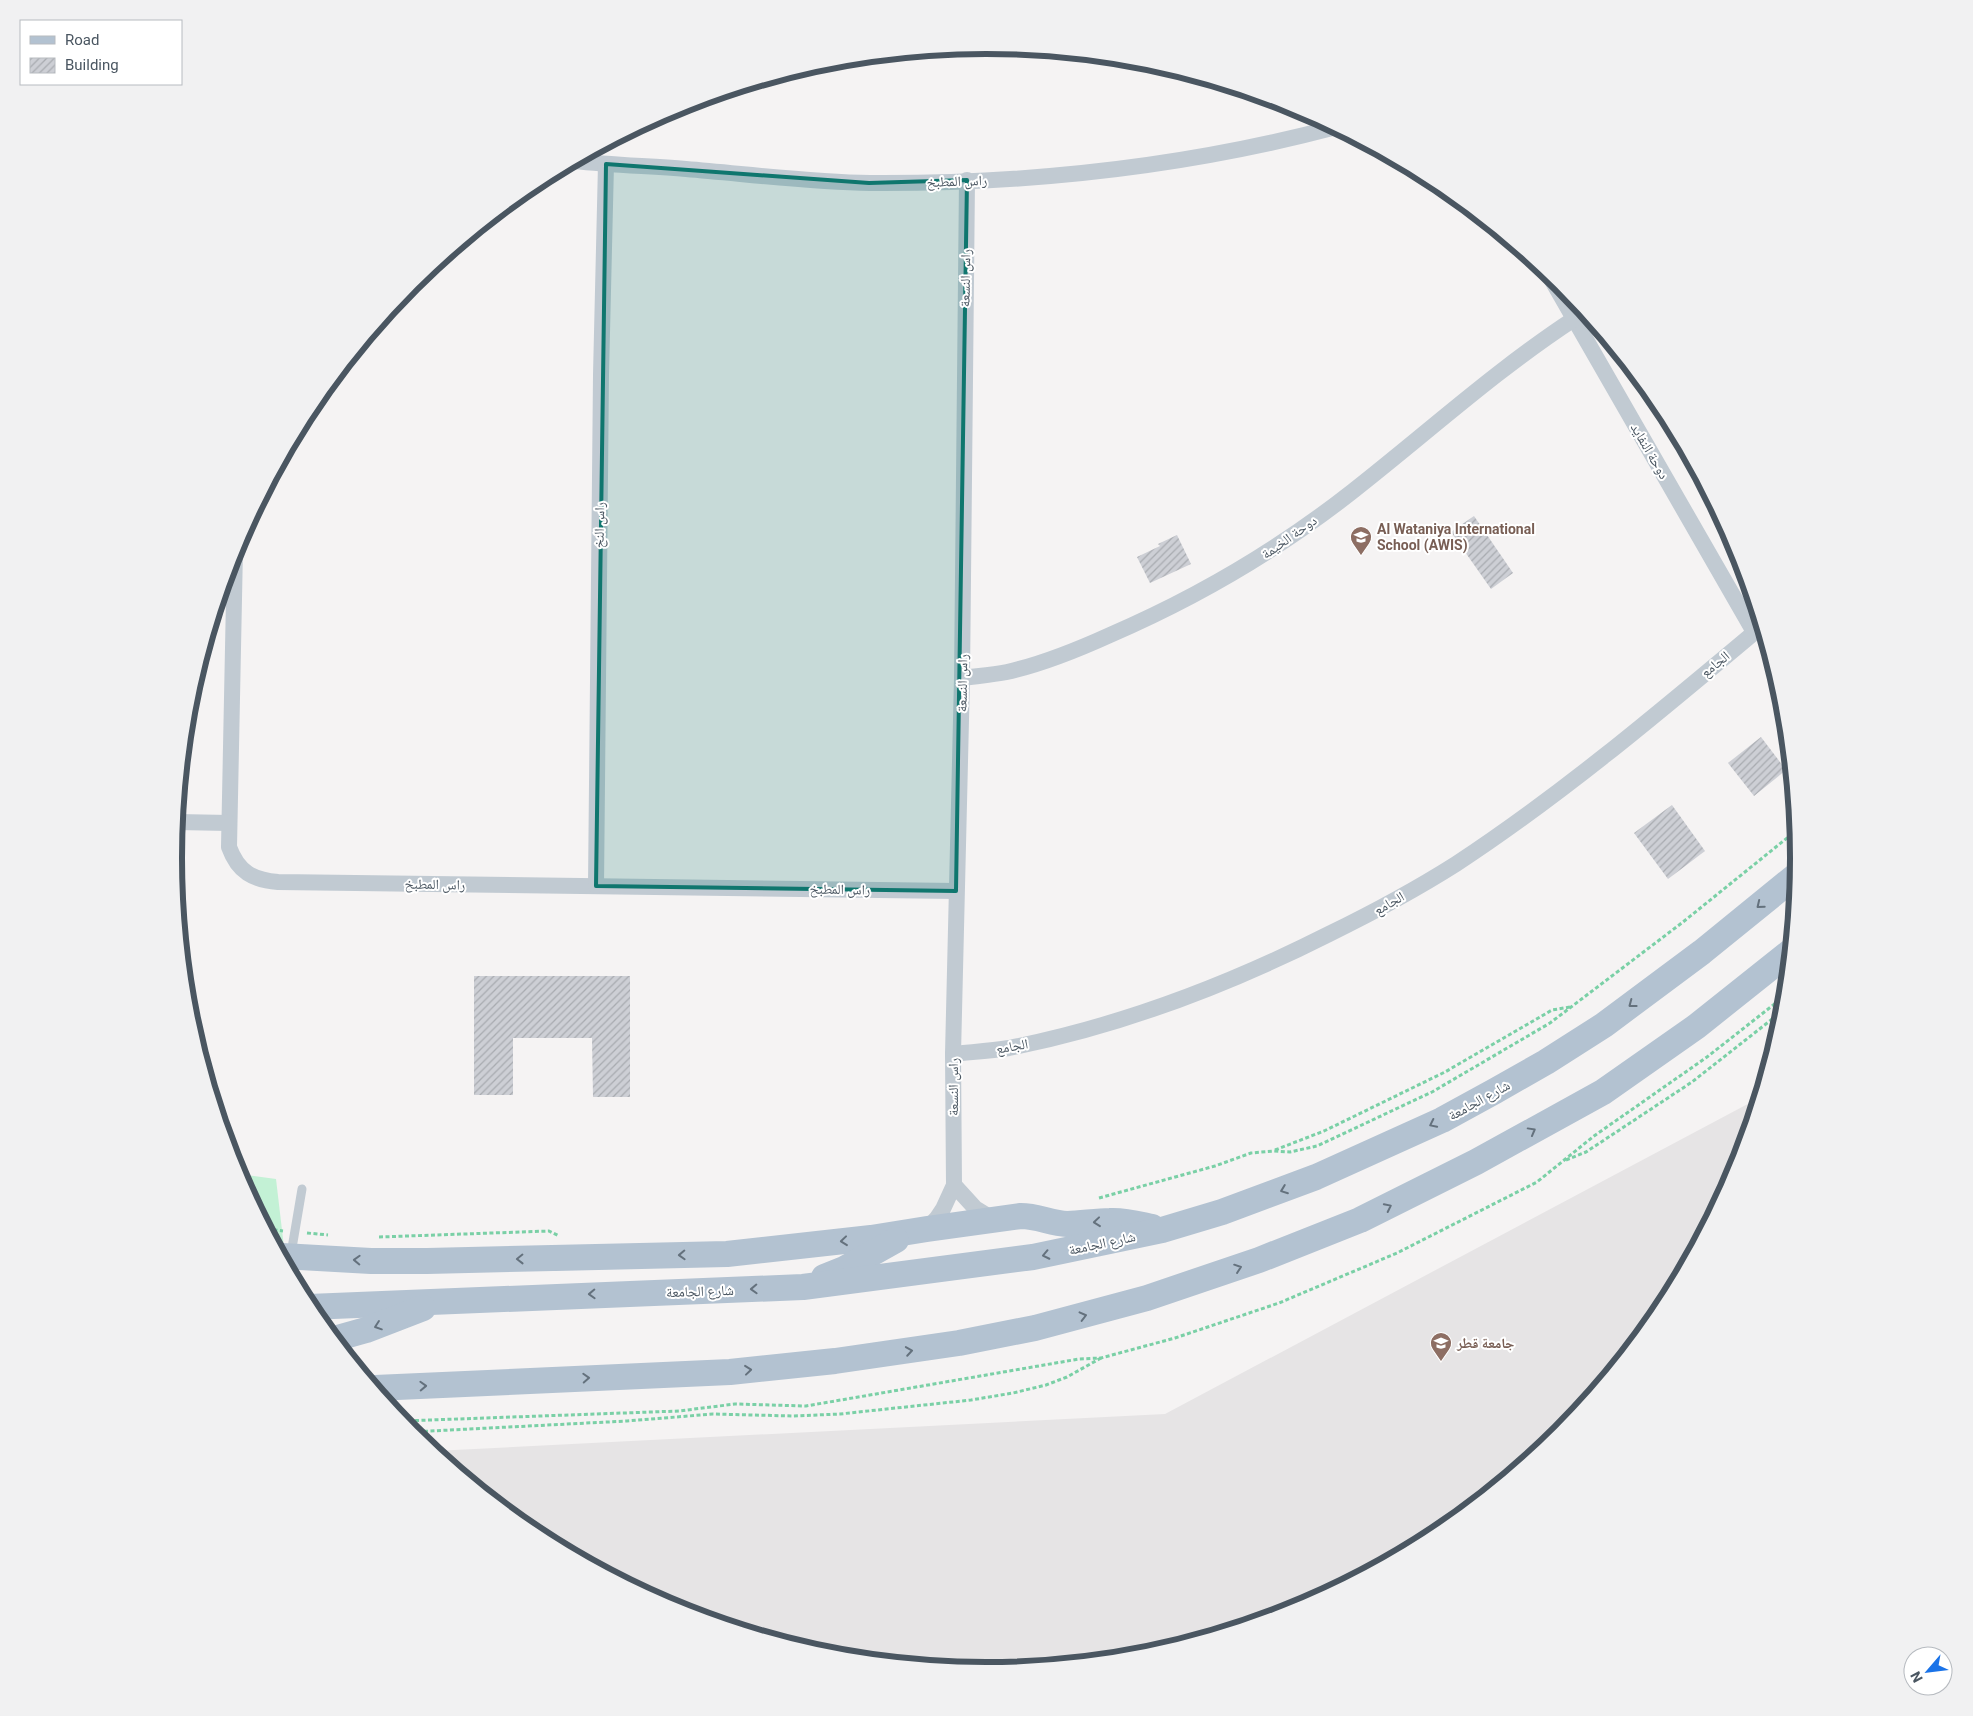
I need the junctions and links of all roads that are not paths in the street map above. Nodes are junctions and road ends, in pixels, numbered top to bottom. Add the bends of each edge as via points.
1 (1327, 130) edge
2 (583, 162) edge
3 (606, 164) junction
4 (967, 180) junction
5 (1560, 294) edge
6 (1574, 319) junction
7 (234, 573) edge
8 (1756, 625) edge
9 (1757, 630) edge
10 (962, 678) junction
11 (183, 822) edge
12 (229, 823) junction
13 (1790, 880) edge
14 (596, 886) junction
15 (956, 891) junction
16 (1785, 956) edge
17 (953, 1054) junction
18 (954, 1185) junction
19 (302, 1189) dead end
20 (994, 1219) junction
21 (1162, 1230) junction
22 (918, 1231) junction
23 (289, 1248) edge
24 (803, 1287) junction
25 (439, 1301) junction
26 (319, 1307) edge
27 (340, 1336) edge
28 (382, 1388) edge

1 - 4 street, راس المطبخ via 1196,158 1039,176
2 - 3 street, راس المطبخ
3 - 4 street, راس المطبخ via 869,183
3 - 14 street, راس النخ
4 - 10 street, راس النسعة
5 - 6 street, دوحة النفايد
6 - 8 street, دوحة النفايد
6 - 10 street, دوحة الخيمة via 1512,362 1354,491 1226,578 1162,612 1088,645 1008,672
7 - 12 street, راس المطبخ
9 - 17 street, الجامع via 1557,792 1455,864 1382,908 1232,980 1171,1004 1054,1038
10 - 15 street, راس النسعة
11 - 12 street
12 - 14 street, راس المطبخ via 232,857 245,872 265,881
13 -> 21 main road, شارع الجامعة via 1604,1025 1546,1062 1442,1120 1316,1177 1222,1212
14 - 15 street, راس المطبخ
15 - 17 street, راس النسعة
28 -> 16 main road via 730,1372 835,1361 1035,1328 1147,1298 1352,1224 1476,1162 1618,1082 1697,1026
17 - 18 street, راس النسعة
18 - 20 street via 975,1208
18 - 22 street, راس النسعة via 937,1218
19 - 23 lane
21 -> 20 main road via 1124,1221 1065,1224 1031,1216
20 - 22 main road
21 -> 24 main road, شارع الجامعة via 1033,1257
22 -> 23 main road via 726,1254 427,1262 371,1261
22 - 24 main road
24 -> 25 main road, شارع الجامعة
25 - 26 main road, شارع الجامعة
25 -> 27 main road via 402,1318

